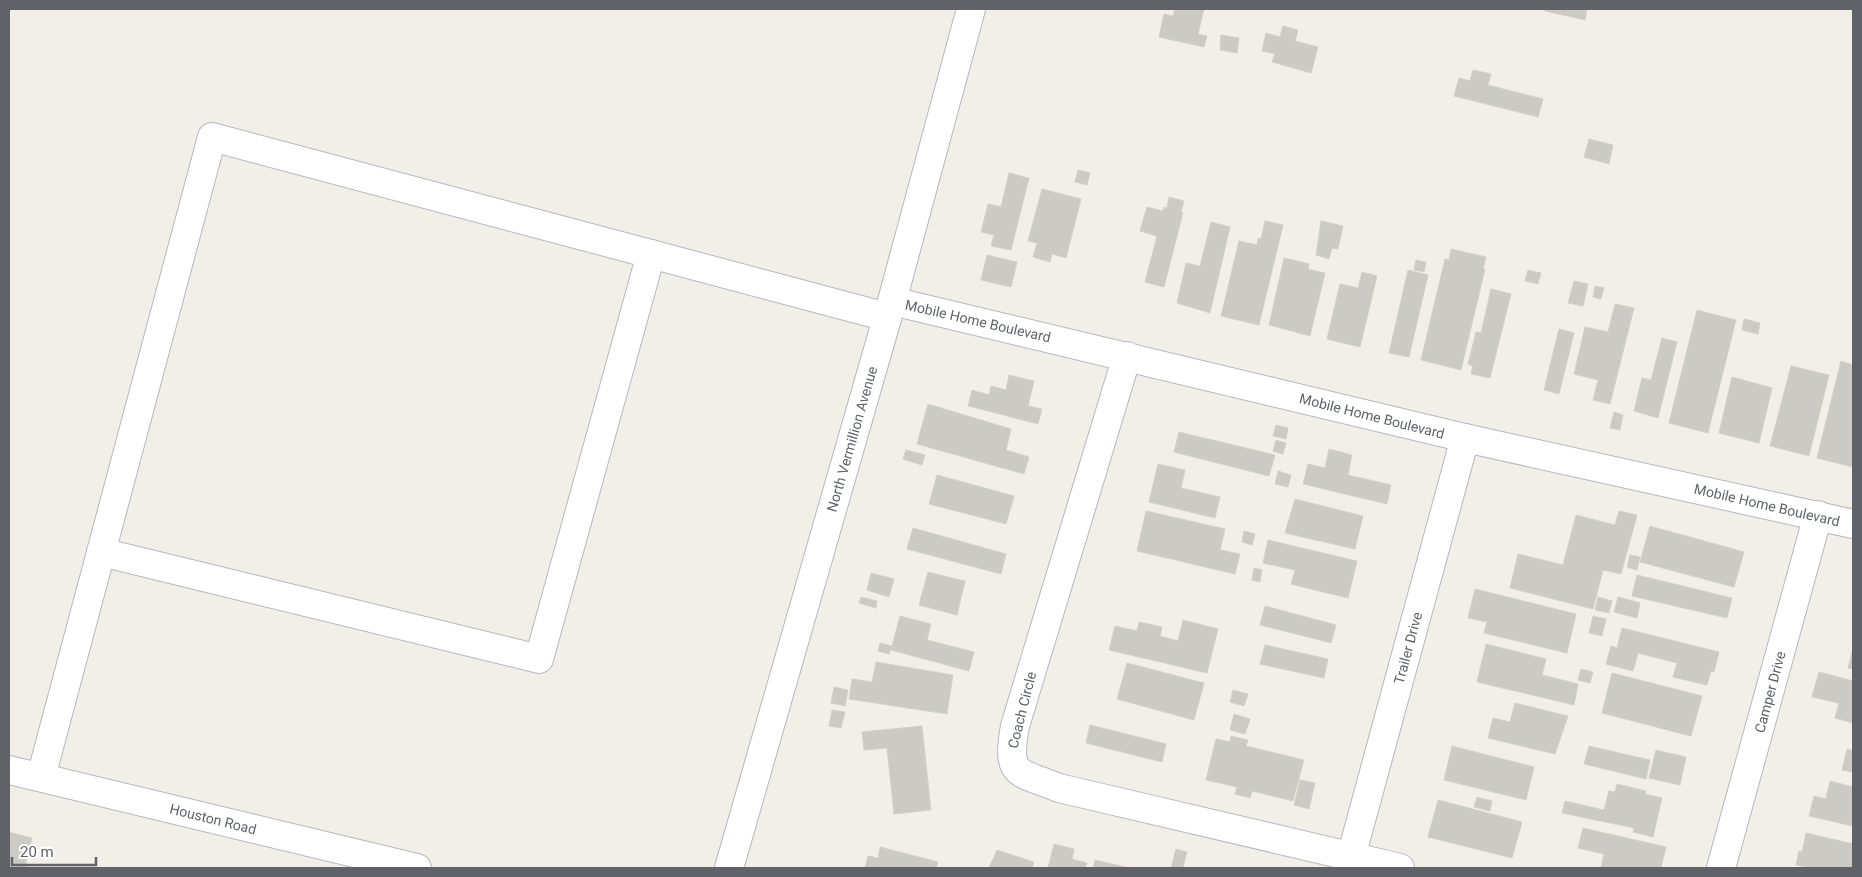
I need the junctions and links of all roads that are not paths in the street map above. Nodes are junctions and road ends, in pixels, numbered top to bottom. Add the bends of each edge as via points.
1 (970, 9) edge
2 (651, 254) junction
3 (890, 309) junction
4 (1127, 356) junction
5 (1465, 438) junction
6 (1818, 516) junction
7 (1853, 524) edge
8 (101, 552) junction
9 (9, 770) edge
10 (41, 777) junction
11 (1352, 857) junction
12 (417, 868) edge
13 (729, 868) edge
14 (1400, 868) edge
15 (1721, 868) edge

1 - 3 street, North Vermillion Avenue
2 - 3 street, Mobile Home Boulevard
2 - 8 street via 540,659
2 - 8 street, Mobile Home Boulevard via 212,137
3 - 4 street, Mobile Home Boulevard
3 - 13 street, North Vermillion Avenue
4 - 5 street, Mobile Home Boulevard
4 - 11 street, Coach Circle via 1015,726 1011,759 1018,771 1060,788
5 - 6 street, Mobile Home Boulevard
5 - 11 street, Trailer Drive
6 - 7 street, Mobile Home Boulevard
6 - 15 street, Camper Drive
8 - 10 street
9 - 10 street, Houston Road
10 - 12 street, Houston Road
11 - 14 street, Coach Circle

